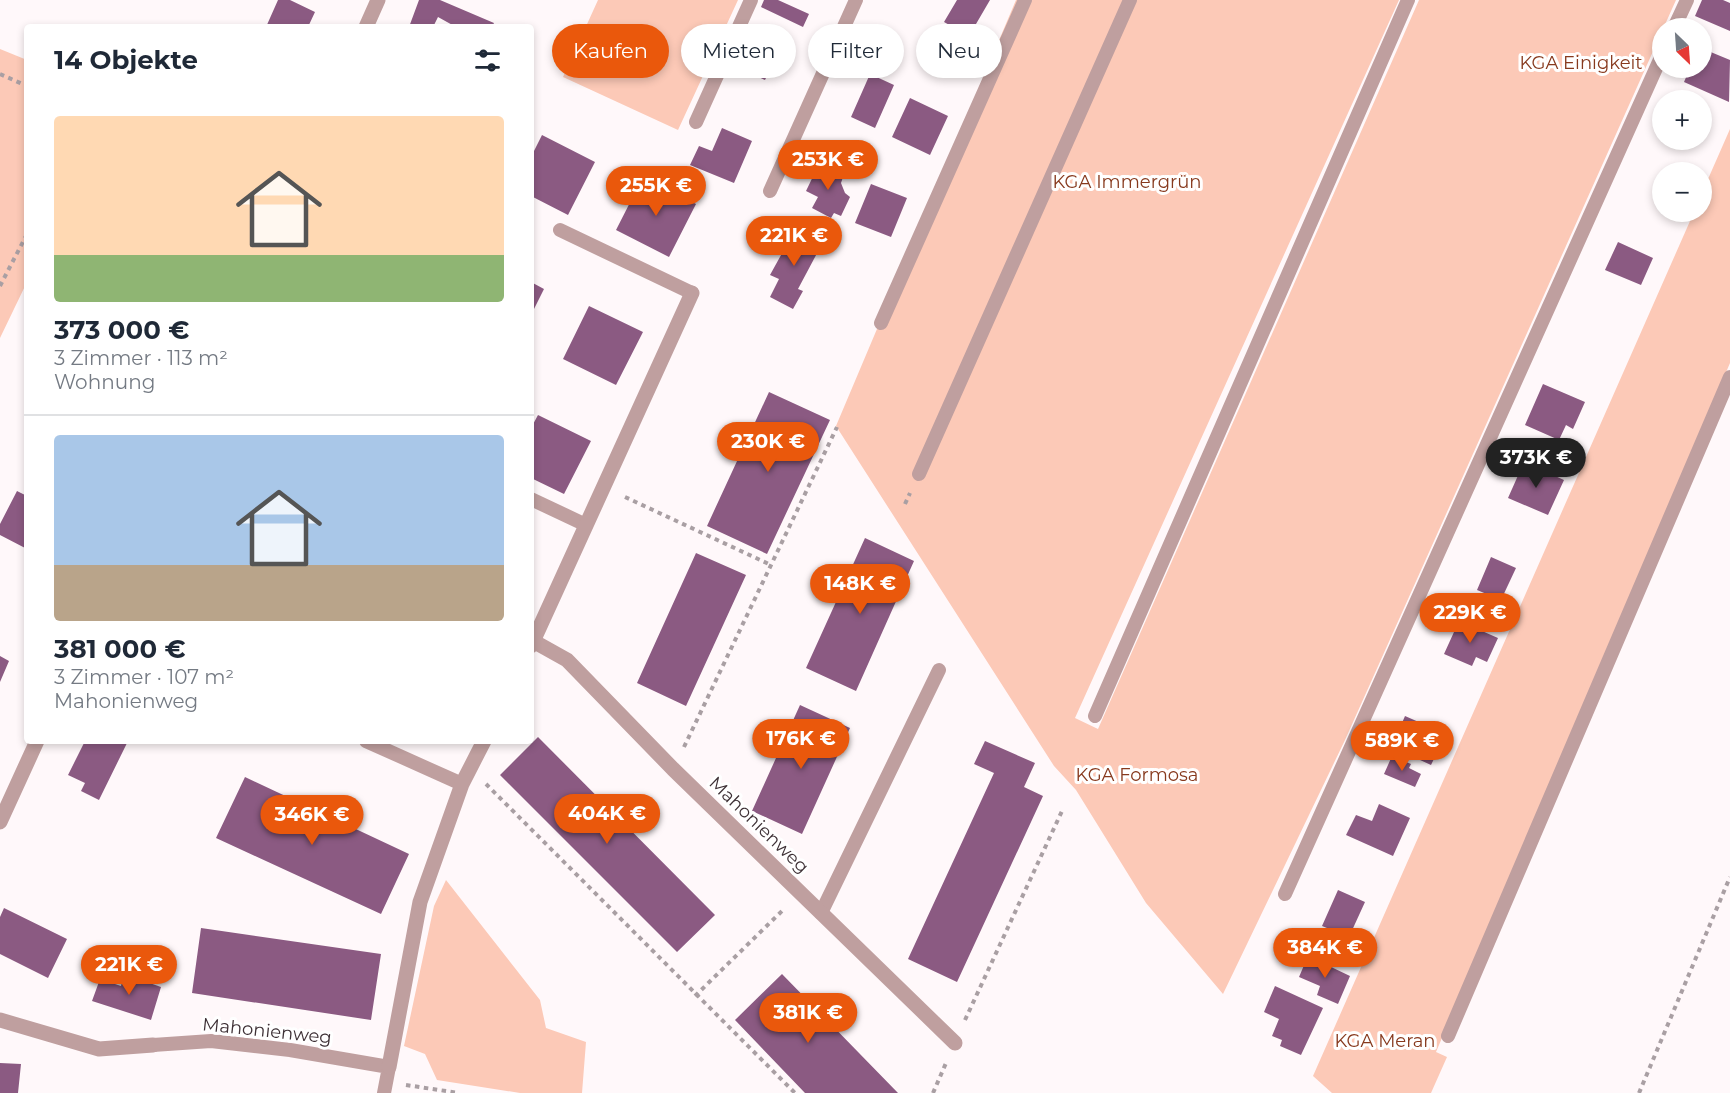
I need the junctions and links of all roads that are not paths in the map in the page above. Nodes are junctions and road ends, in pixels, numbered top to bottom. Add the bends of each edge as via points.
1 (378, 0) edge
2 (751, 0) edge
3 (856, 0) edge
4 (1025, 0) edge
5 (1130, 0) edge
6 (1408, 0) edge
7 (1687, 0) edge
8 (1679, 18) edge
9 (367, 24) edge
10 (1652, 77) edge
11 (696, 122) dead end
12 (770, 190) dead end
13 (560, 230) dead end
14 (692, 293) joint
15 (881, 323) dead end
16 (1730, 377) edge
17 (919, 474) dead end
18 (534, 500) edge
19 (586, 525) junction
20 (534, 639) edge
21 (534, 644) edge
22 (939, 669) dead end
23 (1095, 716) dead end
24 (36, 744) edge
25 (373, 744) edge
26 (483, 744) edge
27 (462, 784) junction
28 (0, 822) edge
29 (1285, 894) dead end
30 (821, 914) junction
31 (0, 1020) edge
32 (1448, 1036) dead end
33 (955, 1043) road end
34 (153, 1045) joint
35 (386, 1080) edge

1 - 9 street
2 - 11 lane
3 - 12 lane
4 - 15 lane
5 - 17 lane
6 - 23 lane
7 - 8 lane
10 - 29 lane
13 - 14 lane
14 - 19 street, Mahonienweg
16 - 32 lane
18 - 19 lane
19 - 20 street, Mahonienweg
21 - 30 street, Mahonienweg via 567,660
22 - 30 lane
24 - 28 street
25 - 27 lane
26 - 27 street
27 - 35 street via 420,902
30 - 33 street, Mahonienweg
31 - 34 street, Mahonienweg via 99,1049
34 - 35 lane, Mahonienweg via 211,1041 290,1050

